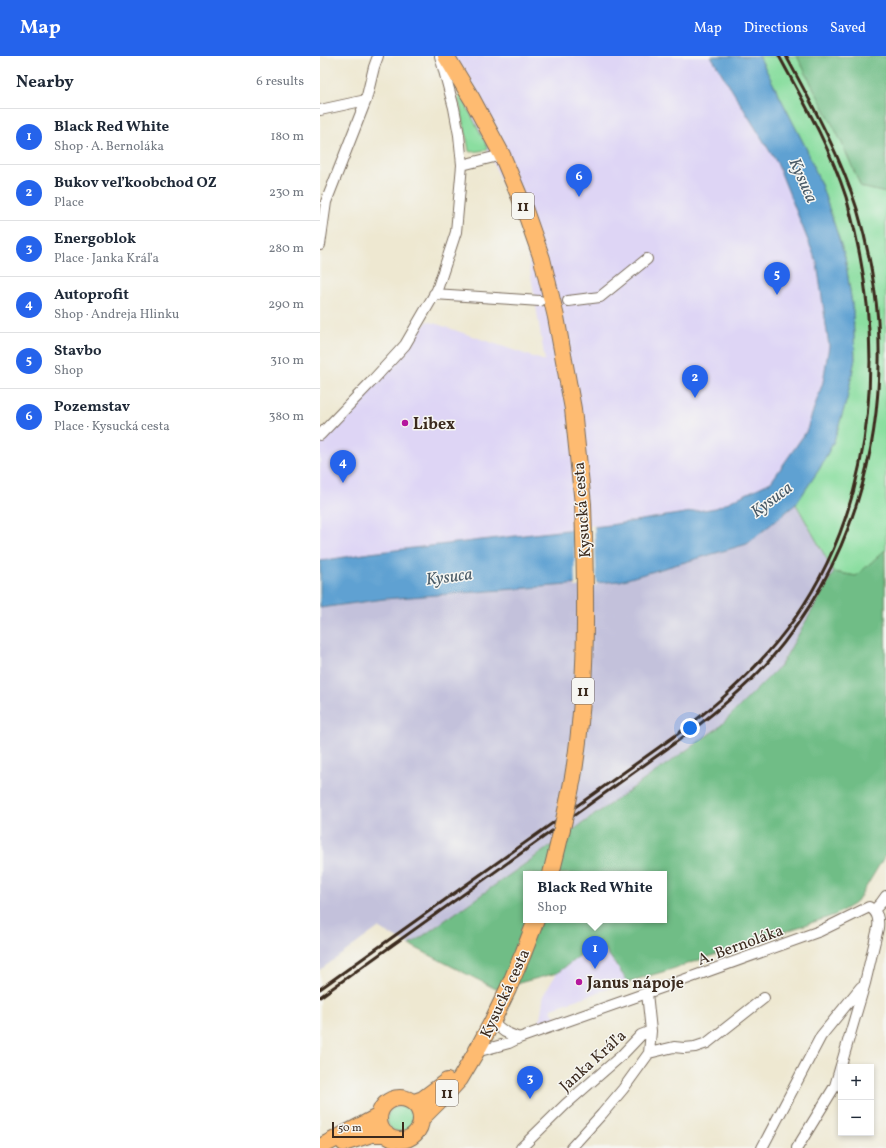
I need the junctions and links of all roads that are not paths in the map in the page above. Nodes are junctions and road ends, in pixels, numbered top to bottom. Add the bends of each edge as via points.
1 (378, 56) edge
2 (440, 56) edge
3 (446, 56) edge
4 (456, 87) junction
5 (366, 100) junction
6 (320, 110) edge
7 (502, 154) junction
8 (462, 165) junction
9 (320, 245) edge
10 (647, 259) dead end
11 (434, 294) junction
12 (540, 301) dead end
13 (568, 301) dead end
14 (320, 435) edge
15 (552, 871) edge
16 (886, 896) edge
17 (874, 910) junction
18 (535, 923) edge
19 (865, 983) junction
20 (647, 993) junction
21 (764, 998) dead end
22 (492, 1022) junction
23 (651, 1031) junction
24 (519, 1038) junction
25 (649, 1053) junction
26 (472, 1058) junction
27 (414, 1102) junction
28 (379, 1116) junction
29 (422, 1118) junction
30 (400, 1141) edge
31 (320, 1147) edge
32 (327, 1148) edge
33 (521, 1148) edge
34 (571, 1148) edge
35 (762, 1148) edge
36 (797, 1148) edge

1 - 5 street
2 - 4 street
3 - 4 main road, 11
4 - 7 main road, 11
4 - 8 street
5 - 6 street
5 - 9 street via 326,202
7 - 8 street
7 - 15 main road, Kysucká cesta / 11, bridge via 542,259 556,317 573,409 583,504 586,603 583,686 573,777
8 - 11 street via 456,232
10 - 13 street via 600,297
11 - 12 street
11 - 14 street via 405,345
16 - 17 street
17 - 19 street via 879,919 878,928
17 - 20 street, A. Bernoláka via 869,907 820,931
18 - 22 main road, Kysucká cesta / 11
19 - 35 street via 821,1036
19 - 36 street via 834,1086
20 - 23 street, Janka Kráľa
20 - 24 street, A. Bernoláka
21 - 25 street via 707,1043
22 - 24 street
22 - 26 main road, Kysucká cesta / 11
23 - 25 street, Janka Kráľa
23 - 33 street, Janka Kráľa via 641,1035
24 - 26 street, A. Bernoláka
25 - 34 street via 614,1099
26 - 27 main road, Kysucká cesta / 11 via 431,1093
26 - 29 main road, Kysucká cesta / 11 via 460,1079
27 - 28 main road, 11 via 408,1098 395,1098 385,1104
27 - 29 main road, 11 via 420,1109
28 - 30 main road via 382,1129
28 - 31 main road, 11
29 - 30 main road, Kysucká cesta / 11 via 416,1134
30 - 32 main road via 372,1134

